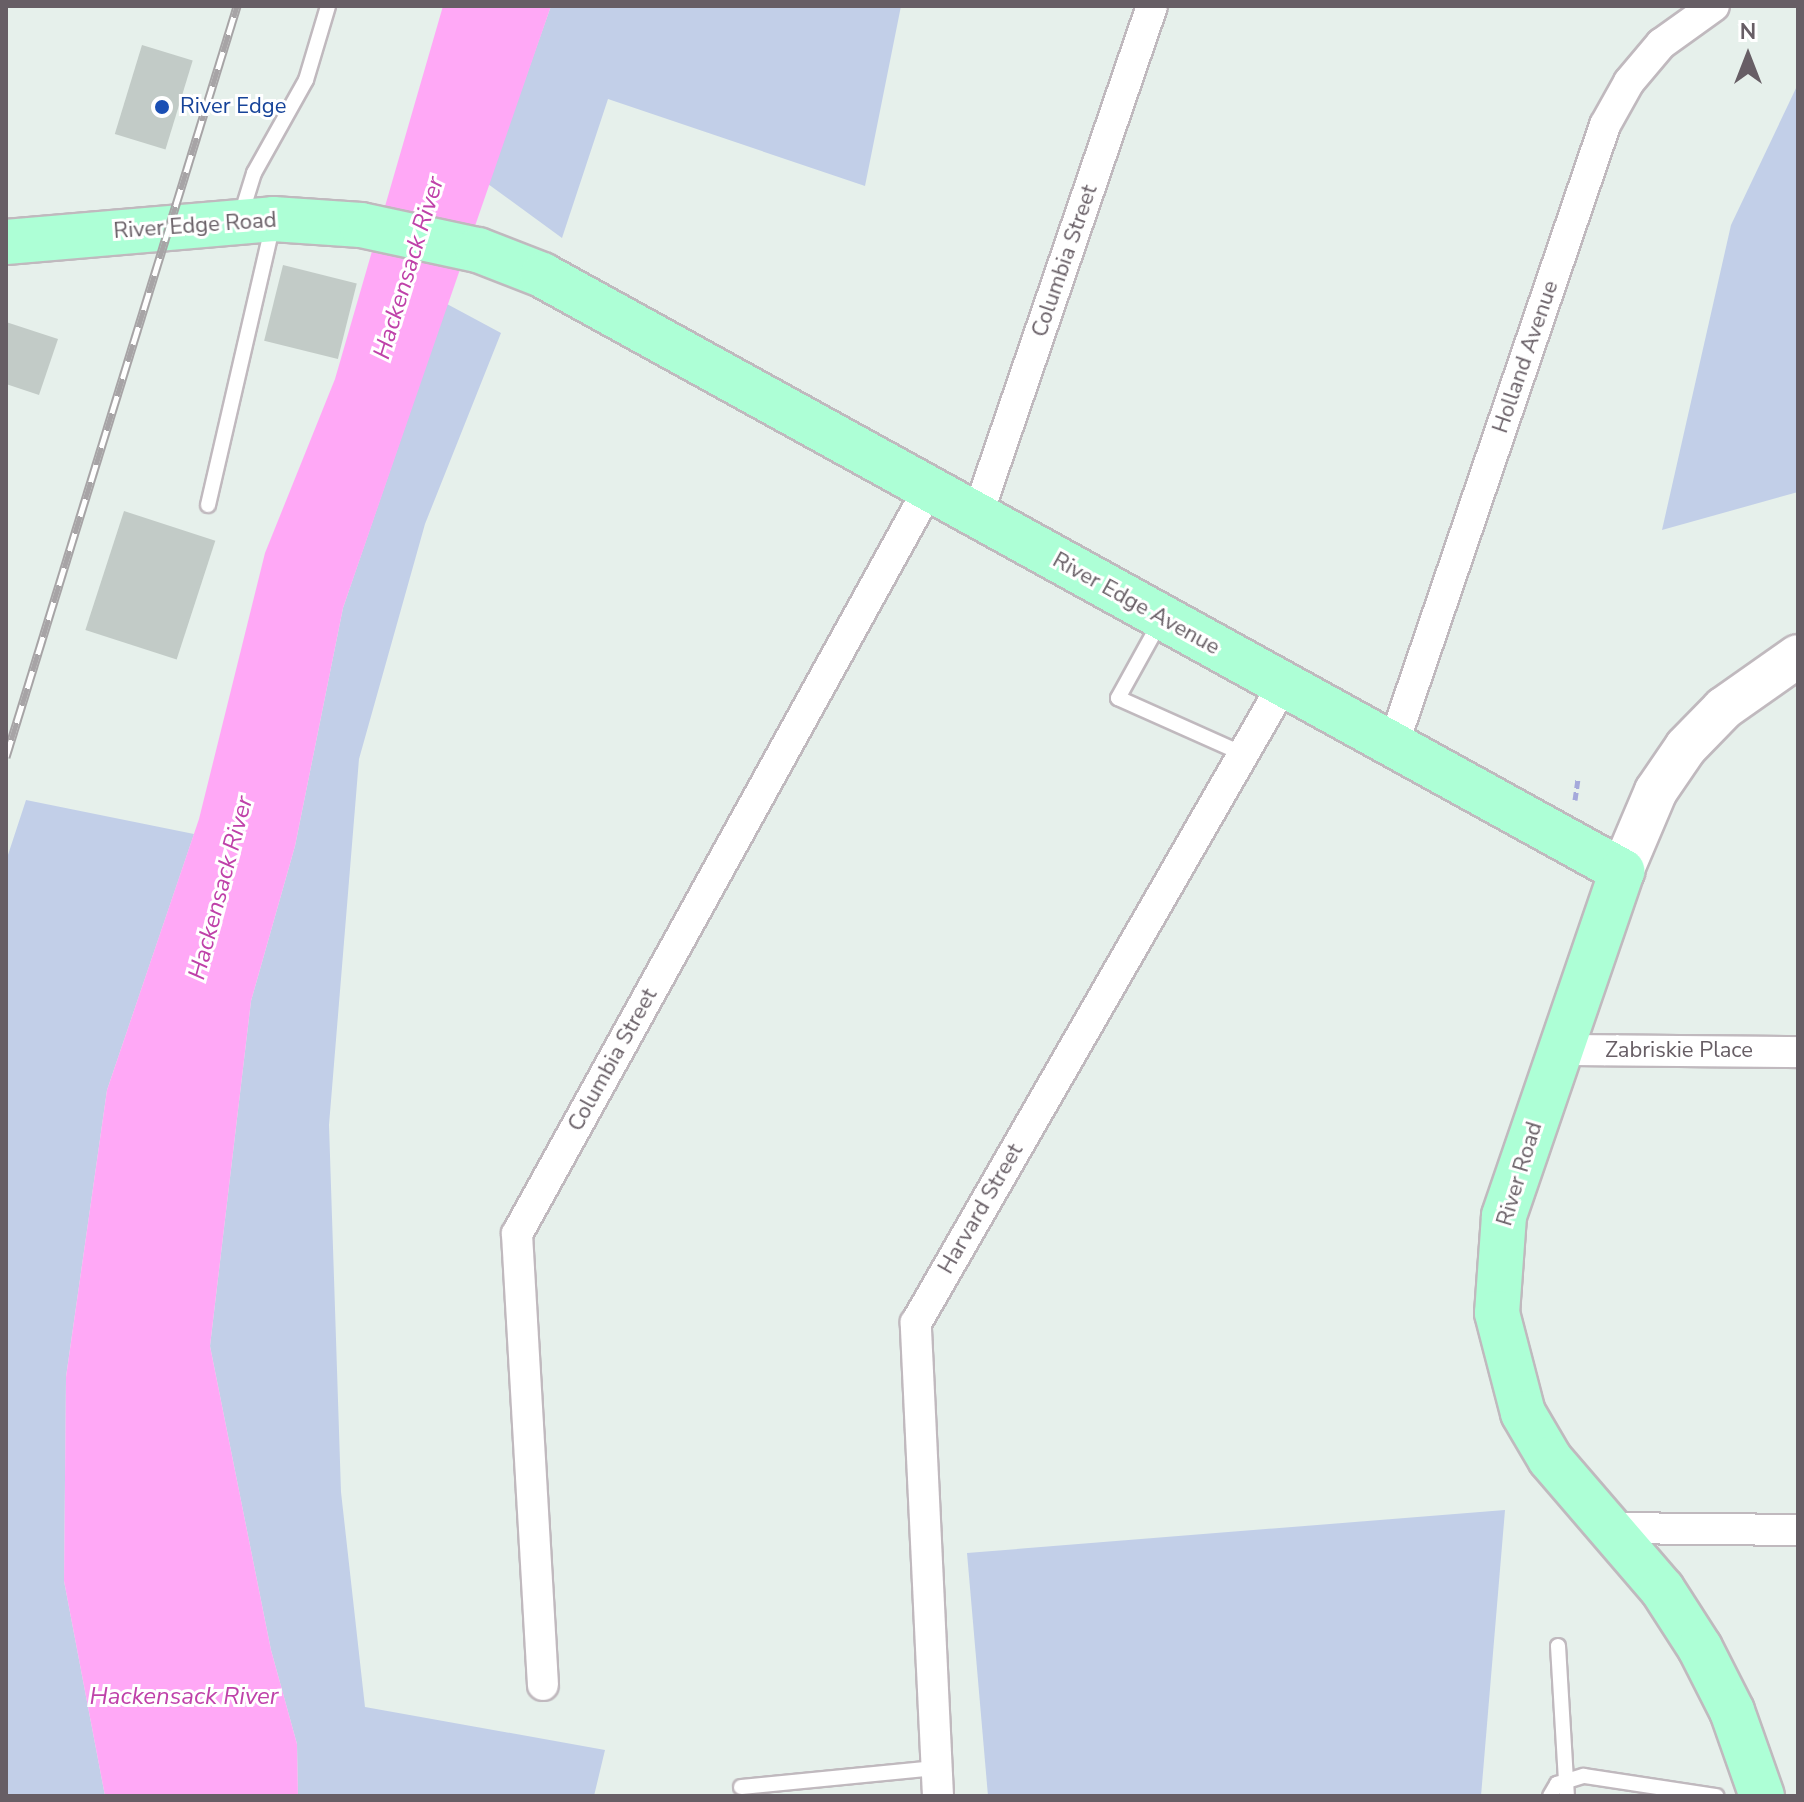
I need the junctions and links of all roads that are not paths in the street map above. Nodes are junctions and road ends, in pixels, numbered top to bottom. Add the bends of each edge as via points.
1 (328, 6) edge
2 (1152, 6) edge
3 (1714, 6) edge
4 (257, 219) junction
5 (6, 242) edge
6 (649, 337) joint
7 (928, 490) junction
8 (208, 505) dead end
9 (977, 516) junction
10 (1162, 618) junction
11 (1798, 656) edge
12 (1283, 685) junction
13 (1393, 745) junction
14 (1243, 754) junction
15 (1622, 871) junction
16 (1560, 1050) junction
17 (1798, 1052) edge
18 (1611, 1528) junction
19 (1798, 1530) edge
20 (1558, 1646) dead end
21 (543, 1685) dead end
22 (1568, 1779) junction
23 (937, 1782) edge
24 (741, 1787) dead end
25 (1550, 1796) edge
26 (1567, 1796) edge
27 (1716, 1796) edge
28 (1762, 1796) edge

1 - 4 lane via 306,80 248,184
2 - 9 street, Columbia Street
3 - 13 street, Holland Avenue via 1661,44 1629,82 1605,125
4 - 5 main road, River Edge Road
4 - 6 main road, River Edge Road via 361,225 478,250 542,275
4 - 8 lane
6 - 7 main road, River Edge Avenue
7 - 9 main road, River Edge Avenue
7 - 21 street, Columbia Street via 517,1234
9 - 10 main road, River Edge Avenue
10 - 12 main road, River Edge Avenue
10 - 14 lane via 1118,698
11 - 15 main road, River Road via 1724,708 1686,747 1656,791
12 - 13 main road, River Edge Avenue
12 - 14 street, Harvard Street
13 - 15 main road, River Edge Avenue
14 - 23 street, Harvard Street via 916,1323
15 - 16 main road, River Road
16 - 17 street, Zabriskie Place
16 - 18 main road, River Road via 1504,1216 1497,1313 1505,1364 1523,1413 1550,1459
18 - 19 street
18 - 28 main road, River Road via 1700,1648 1732,1711
20 - 22 lane
22 - 25 lane
22 - 26 lane
22 - 27 lane via 1626,1779
23 - 24 lane

